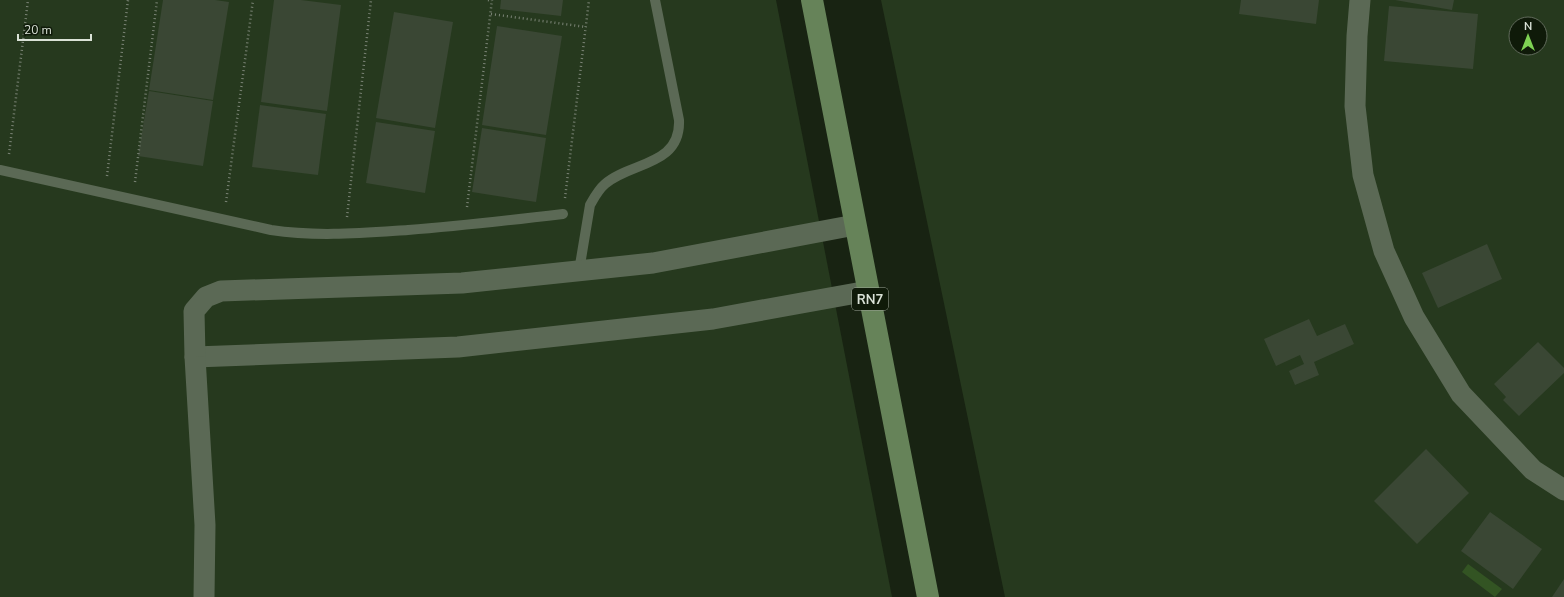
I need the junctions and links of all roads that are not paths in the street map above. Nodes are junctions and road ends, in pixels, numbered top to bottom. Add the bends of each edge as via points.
1 (654, 0) edge
2 (812, 0) edge
3 (1360, 0) edge
4 (4, 171) edge
5 (563, 214) road end
6 (855, 225) junction
7 (579, 270) junction
8 (868, 291) junction
9 (196, 357) junction
10 (1564, 490) edge
11 (204, 597) edge
12 (928, 597) edge

1 - 7 lane via 680,132 673,144 659,158 618,176 605,184 596,195 590,205
2 - 6 main road, RN7
3 - 10 street via 1355,106 1363,175 1384,251 1414,317 1461,394 1533,470
4 - 5 lane via 294,233 345,235
6 - 7 street via 653,263
6 - 8 main road, RN7
7 - 9 street via 462,284 221,291 206,297 194,311
8 - 9 street via 713,319 458,347
8 - 12 main road, RN7
9 - 11 street via 205,525

